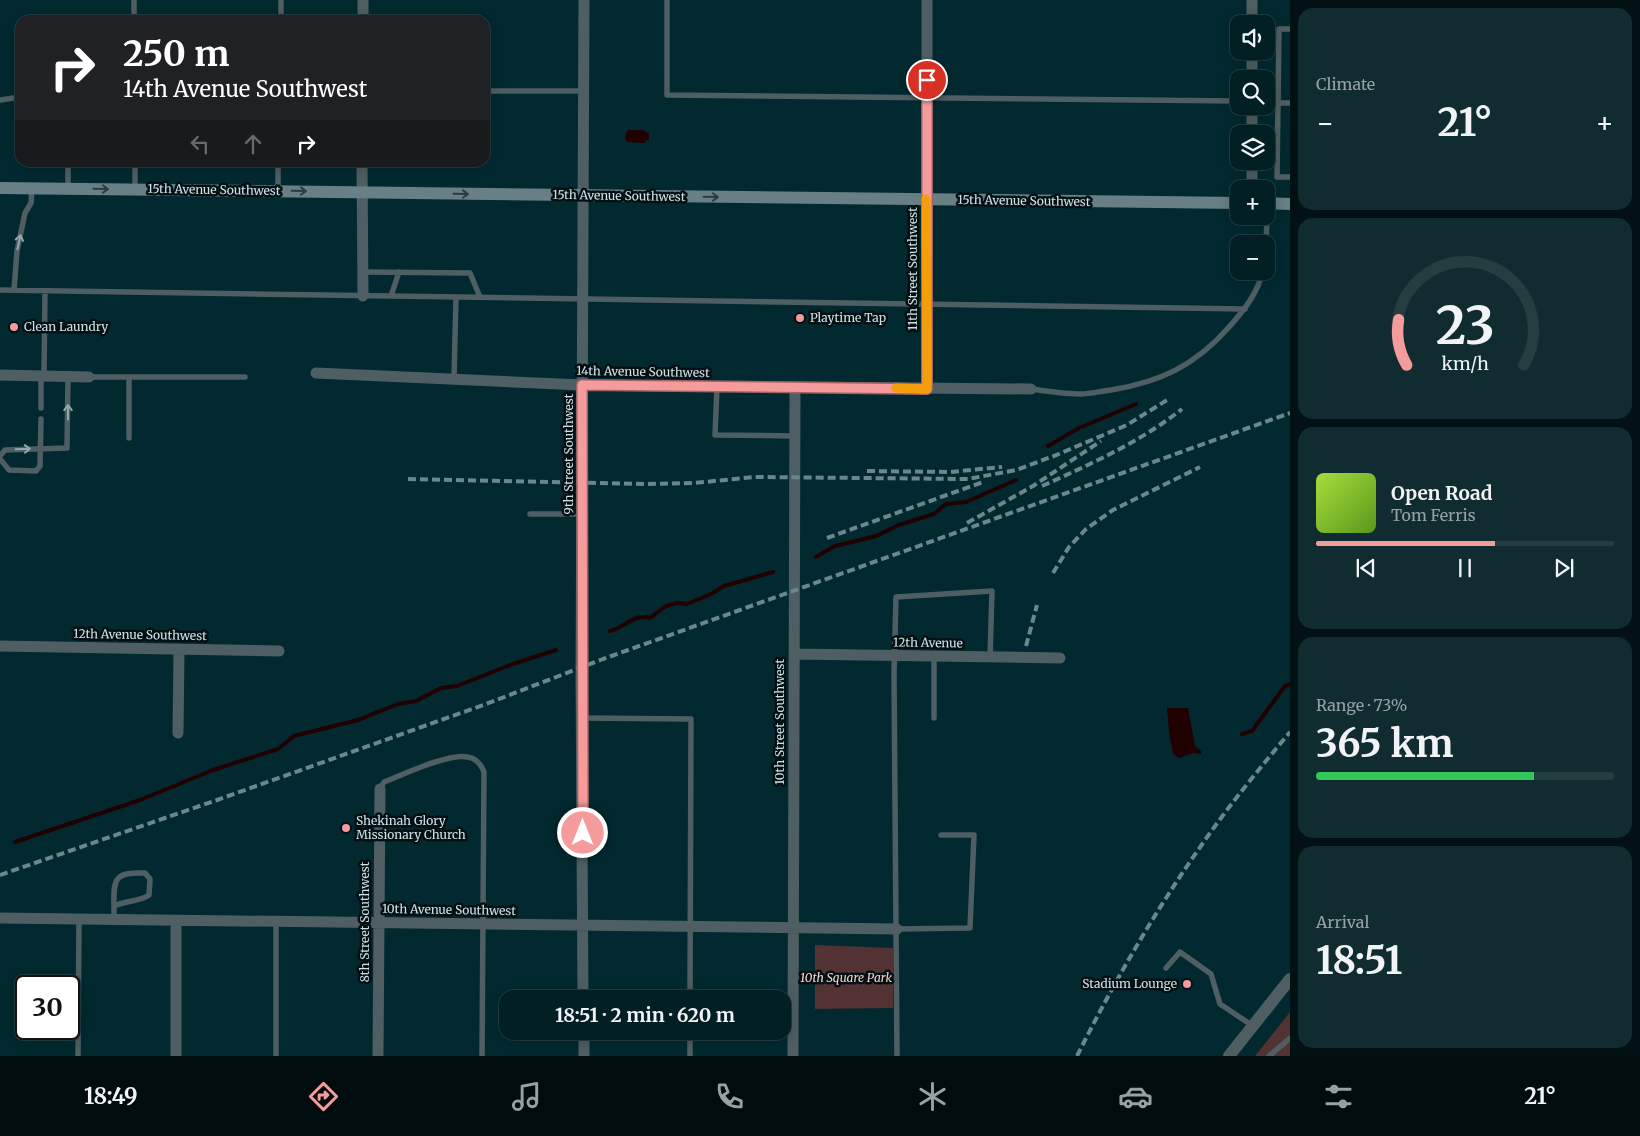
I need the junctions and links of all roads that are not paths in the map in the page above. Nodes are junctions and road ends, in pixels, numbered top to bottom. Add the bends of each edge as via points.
1 (134, 0) edge
2 (281, 0) edge
3 (363, 0) edge
4 (584, 0) edge
5 (668, 0) edge
6 (927, 0) edge
7 (1252, 0) edge
8 (134, 15) edge
9 (280, 15) edge
10 (363, 15) edge
11 (1252, 15) edge
12 (1290, 30) edge
13 (490, 91) edge
14 (584, 92) junction
15 (927, 97) junction
16 (15, 98) edge
17 (0, 100) edge
18 (1230, 101) edge
19 (1275, 103) edge
20 (1278, 103) junction
21 (1290, 103) edge
22 (68, 167) edge
23 (135, 167) edge
24 (278, 167) edge
25 (362, 167) edge
26 (1290, 177) edge
27 (0, 188) edge
28 (32, 188) junction
29 (68, 188) junction
30 (135, 189) junction
31 (278, 191) junction
32 (362, 192) junction
33 (583, 195) junction
34 (926, 200) junction
35 (1230, 203) edge
36 (1275, 203) edge
37 (1290, 204) edge
38 (363, 272) junction
39 (399, 272) junction
40 (1261, 280) edge
41 (0, 290) edge
42 (14, 290) junction
43 (45, 291) junction
44 (364, 296) junction
45 (391, 296) junction
46 (456, 297) junction
47 (480, 297) junction
48 (583, 299) junction
49 (927, 304) junction
50 (1245, 309) junction
51 (316, 373) dead end
52 (0, 375) edge
53 (43, 376) junction
54 (68, 376) junction
55 (89, 377) joint
56 (129, 377) junction
57 (245, 377) dead end
58 (454, 379) junction
59 (582, 385) junction
60 (716, 387) junction
61 (795, 388) junction
62 (927, 389) junction
63 (1031, 389) joint
64 (41, 408) dead end
65 (41, 419) dead end
66 (795, 436) junction
67 (129, 438) dead end
68 (40, 449) junction
69 (0, 457) edge
70 (530, 514) dead end
71 (582, 514) junction
72 (0, 646) edge
73 (179, 649) junction
74 (279, 651) dead end
75 (794, 654) junction
76 (894, 656) junction
77 (934, 657) junction
78 (990, 658) junction
79 (1060, 658) dead end
80 (582, 718) junction
81 (934, 718) dead end
82 (178, 733) dead end
83 (380, 788) joint
84 (941, 835) dead end
85 (114, 906) junction
86 (0, 918) edge
87 (79, 919) junction
88 (114, 920) junction
89 (176, 920) junction
90 (276, 922) junction
91 (378, 923) junction
92 (482, 924) junction
93 (583, 926) junction
94 (690, 927) junction
95 (793, 928) junction
96 (897, 930) junction
97 (1166, 968) dead end
98 (1290, 979) edge
99 (583, 990) edge
100 (690, 990) edge
101 (1253, 1026) junction
102 (1290, 1038) edge
103 (584, 1040) edge
104 (690, 1040) edge
105 (78, 1056) edge
106 (176, 1056) edge
107 (276, 1056) edge
108 (378, 1056) edge
109 (482, 1056) edge
110 (584, 1056) edge
111 (690, 1056) edge
112 (793, 1056) edge
113 (897, 1056) edge
114 (1229, 1056) edge
115 (1269, 1056) edge

1 - 8 lane
2 - 9 lane
3 - 10 street
4 - 14 street, 9th Street Southwest
5 - 15 lane via 667,95
6 - 15 street, 11th Street Southwest
7 - 11 street
12 - 20 lane via 1279,29
13 - 14 lane
14 - 33 street, 9th Street Southwest
15 - 18 lane
15 - 34 street, 11th Street Southwest
16 - 17 lane
19 - 20 lane
20 - 21 lane
20 - 26 lane via 1277,177
22 - 29 lane
23 - 30 lane
24 - 31 lane
25 - 32 street
27 - 28 main road, 15th Avenue Southwest
28 - 29 main road, 15th Avenue Southwest
42 -> 28 lane via 17,251 25,213 32,203
29 -> 30 main road, 15th Avenue Southwest
30 - 31 main road, 15th Avenue Southwest
31 -> 32 main road, 15th Avenue Southwest
32 -> 33 main road, 15th Avenue Southwest
32 - 38 street
33 -> 34 main road, 15th Avenue Southwest
33 - 48 street, 9th Street Southwest
34 - 35 main road, 15th Avenue Southwest
34 - 49 street, 11th Street Southwest
36 - 37 main road
38 - 39 lane
38 - 44 street
39 - 45 lane
39 - 47 lane via 470,273
40 - 50 lane
41 - 42 lane
42 - 43 lane
43 - 44 lane
43 - 53 lane
44 - 45 lane
45 - 46 lane
46 - 47 lane
46 - 58 lane
47 - 48 lane
48 - 49 lane
48 - 59 street, 9th Street Southwest
49 - 50 lane
49 - 62 street, 11th Street Southwest
50 - 63 lane via 1201,355 1167,375 1128,388 1082,394
51 - 58 street, 14th Avenue Southwest
52 - 53 street
53 - 54 street
53 - 64 lane
54 - 55 street
68 -> 54 lane via 68,448
55 - 56 lane
56 - 57 lane
56 - 67 lane
58 - 59 street, 14th Avenue Southwest
59 - 60 street, 14th Avenue Southwest
59 - 71 street, 9th Street Southwest
60 - 61 street, 14th Avenue Southwest
60 - 66 lane via 715,435
61 - 62 street, 14th Avenue Southwest
61 - 66 street, 10th Street Southwest
62 - 63 street, 14th Avenue Southwest
65 - 68 lane
66 - 75 street, 10th Street Southwest
69 -> 68 lane via 5,450
68 - 69 lane via 40,466 36,471 9,470
70 - 71 lane
71 - 80 street, 9th Street Southwest
72 - 73 street, 12th Avenue Southwest
73 - 74 street, 12th Avenue Southwest
73 - 82 street
75 - 76 street, 12th Avenue
75 - 95 street, 10th Street Southwest
76 - 77 street, 12th Avenue
76 - 78 lane via 896,597 992,591
76 - 96 lane
77 - 78 street, 12th Avenue
77 - 81 lane
78 - 79 street, 12th Avenue
80 - 93 street, 9th Street Southwest
80 - 94 lane via 691,719
83 - 91 street, 8th Street Southwest
83 - 92 lane via 384,782 451,757 468,757 480,763 484,772
84 - 96 lane via 974,835 970,928
85 - 85 lane via 149,895 150,879 145,873 127,872 117,880 113,888
85 - 88 lane
86 - 87 street, 10th Avenue Southwest
87 - 88 street, 10th Avenue Southwest
87 - 105 lane
88 - 89 street, 10th Avenue Southwest
89 - 90 street, 10th Avenue Southwest
89 - 106 street
90 - 91 street, 10th Avenue Southwest
90 - 107 lane
91 - 92 street, 10th Avenue Southwest
91 - 108 street, 8th Street Southwest
92 - 93 street, 10th Avenue Southwest
92 - 109 lane
93 - 94 street, 10th Avenue Southwest
93 - 99 street, 9th Street Southwest
94 - 95 street, 10th Avenue Southwest
94 - 100 lane
95 - 96 street, 10th Avenue Southwest
95 - 112 street, 10th Street Southwest
96 - 113 lane
97 - 101 lane via 1180,952 1211,974 1220,1004
98 - 101 street
101 - 114 street
102 - 115 lane
103 - 110 street
104 - 111 lane

